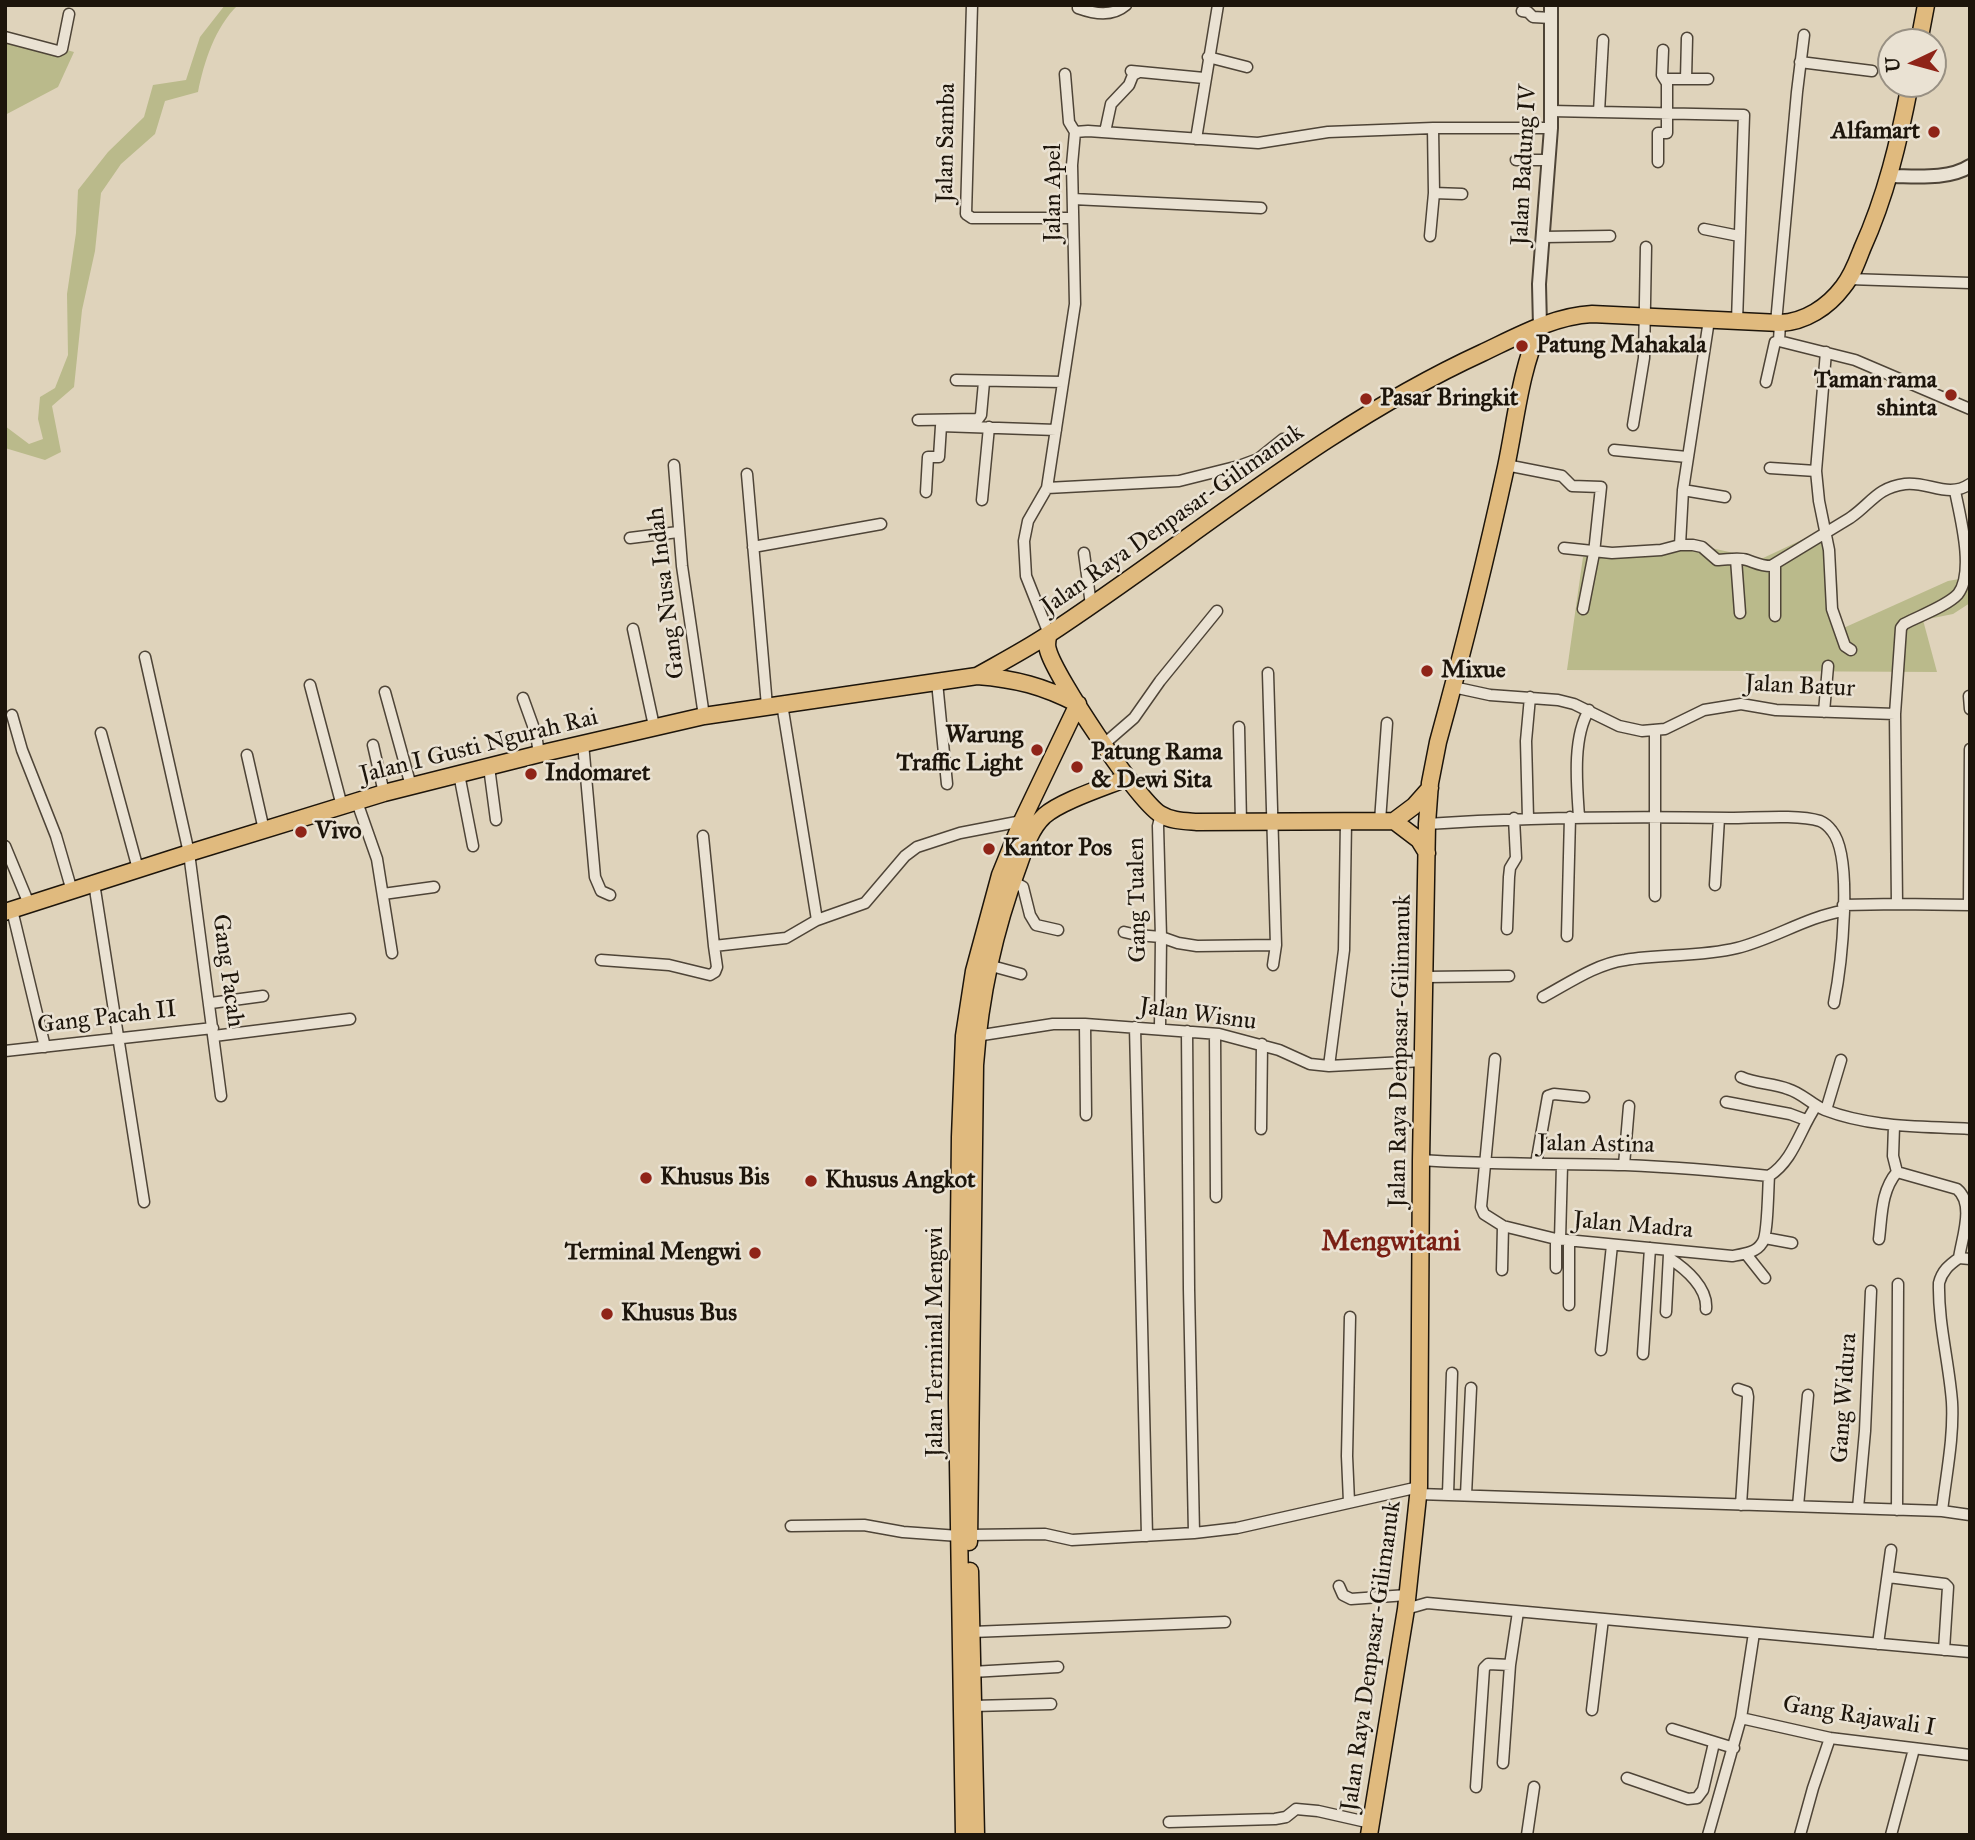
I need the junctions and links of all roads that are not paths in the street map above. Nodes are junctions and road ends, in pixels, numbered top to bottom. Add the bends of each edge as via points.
1 (972, 5) edge
2 (1126, 5) edge
3 (1218, 5) edge
4 (1926, 5) edge
5 (1078, 8) dead end
6 (1522, 11) dead end
7 (1551, 12) edge
8 (69, 14) dead end
9 (1922, 28) edge
10 (1804, 35) dead end
11 (5, 37) edge
12 (1687, 38) dead end
13 (1603, 40) dead end
14 (1663, 50) dead end
15 (1208, 57) junction
16 (1800, 62) junction
17 (1247, 66) dead end
18 (1872, 71) dead end
19 (1065, 74) dead end
20 (1204, 78) junction
21 (1666, 79) junction
22 (1686, 79) junction
23 (1708, 79) dead end
24 (1907, 98) edge
25 (1551, 111) junction
26 (1599, 112) junction
27 (1667, 115) junction
28 (1433, 128) junction
29 (1551, 128) junction
30 (1075, 132) junction
31 (1105, 132) junction
32 (1196, 139) junction
33 (1516, 160) dead end
34 (1549, 160) junction
35 (1658, 162) dead end
36 (1970, 166) edge
37 (1890, 176) junction
38 (1434, 193) junction
39 (1462, 194) dead end
40 (1073, 199) junction
41 (1261, 208) dead end
42 (1073, 218) junction
43 (1704, 229) dead end
44 (1430, 236) dead end
45 (1610, 236) dead end
46 (1739, 236) junction
47 (1543, 237) junction
48 (1646, 247) dead end
49 (1849, 279) junction
50 (1970, 283) edge
51 (1645, 317) junction
52 (1709, 320) junction
53 (1737, 321) junction
54 (1778, 323) junction
55 (1540, 327) junction
56 (1779, 341) junction
57 (1499, 345) junction
58 (1826, 352) junction
59 (1523, 379) junction
60 (956, 380) dead end
61 (984, 382) junction
62 (1063, 382) junction
63 (1766, 382) dead end
64 (1970, 409) edge
65 (918, 420) dead end
66 (1633, 425) dead end
67 (989, 426) junction
68 (1056, 430) junction
69 (1283, 439) dead end
70 (1614, 450) dead end
71 (1687, 457) junction
72 (674, 465) dead end
73 (1506, 465) junction
74 (1770, 468) dead end
75 (1816, 471) junction
76 (747, 474) dead end
77 (1970, 484) edge
78 (1047, 488) junction
79 (1683, 490) junction
80 (1955, 491) junction
81 (926, 492) dead end
82 (1725, 497) dead end
83 (982, 500) dead end
84 (881, 524) dead end
85 (678, 532) junction
86 (1825, 534) junction
87 (630, 538) dead end
88 (1680, 545) junction
89 (753, 547) junction
90 (1564, 548) dead end
91 (1084, 553) dead end
92 (1594, 553) junction
93 (1736, 559) junction
94 (1775, 564) junction
95 (1091, 605) junction
96 (1583, 609) dead end
97 (1217, 611) dead end
98 (1740, 613) dead end
99 (1775, 616) dead end
100 (633, 629) dead end
101 (1049, 634) junction
102 (1851, 650) dead end
103 (145, 656) dead end
104 (1828, 666) dead end
105 (1268, 673) dead end
106 (977, 676) junction
107 (937, 682) junction
108 (310, 685) dead end
109 (1453, 687) junction
110 (385, 692) dead end
111 (1969, 696) edge
112 (1530, 697) junction
113 (523, 698) dead end
114 (1077, 704) junction
115 (774, 705) junction
116 (1970, 709) edge
117 (1589, 710) junction
118 (1824, 712) junction
119 (1895, 714) junction
120 (12, 715) dead end
121 (704, 716) junction
122 (1387, 723) dead end
123 (654, 726) junction
124 (1239, 727) dead end
125 (1655, 730) junction
126 (101, 733) dead end
127 (583, 743) junction
128 (1104, 744) junction
129 (373, 746) dead end
130 (1970, 749) edge
131 (539, 754) junction
132 (247, 755) dead end
133 (489, 766) junction
134 (459, 774) junction
135 (1127, 778) junction
136 (947, 784) dead end
137 (411, 786) junction
138 (1430, 788) junction
139 (384, 793) junction
140 (350, 804) junction
141 (1161, 814) junction
142 (1574, 817) junction
143 (1342, 818) junction
144 (1514, 818) junction
145 (1528, 818) junction
146 (1656, 818) junction
147 (1719, 818) junction
148 (496, 820) dead end
149 (1022, 821) junction
150 (1387, 821) junction
151 (1241, 823) junction
152 (1273, 823) junction
153 (1427, 824) junction
154 (264, 830) junction
155 (703, 836) dead end
156 (5, 846) edge
157 (473, 846) dead end
158 (189, 853) junction
159 (1427, 853) junction
160 (138, 869) junction
161 (1006, 878) junction
162 (94, 883) junction
163 (1715, 885) dead end
164 (434, 887) dead end
165 (72, 891) junction
166 (383, 894) junction
167 (610, 895) dead end
168 (1655, 896) dead end
169 (29, 904) junction
170 (1897, 904) junction
171 (1969, 905) edge
172 (1843, 908) junction
173 (9, 911) edge
174 (817, 920) junction
175 (1507, 929) dead end
176 (1058, 930) dead end
177 (1124, 932) dead end
178 (1567, 936) dead end
179 (1161, 937) junction
180 (1276, 945) junction
181 (714, 946) junction
182 (392, 953) dead end
183 (601, 960) dead end
184 (988, 965) junction
185 (1273, 965) dead end
186 (1021, 974) dead end
187 (1425, 976) junction
188 (1509, 976) dead end
189 (262, 996) dead end
190 (1543, 997) dead end
191 (211, 1003) junction
192 (1834, 1003) dead end
193 (349, 1019) dead end
194 (1084, 1024) junction
195 (1135, 1027) junction
196 (1160, 1028) junction
197 (1186, 1031) junction
198 (214, 1032) junction
199 (1215, 1034) junction
200 (971, 1036) junction
201 (119, 1039) junction
202 (1262, 1044) junction
203 (45, 1047) junction
204 (5, 1051) edge
205 (1495, 1059) dead end
206 (1841, 1060) dead end
207 (1423, 1061) junction
208 (1329, 1066) junction
209 (1741, 1077) dead end
210 (221, 1096) dead end
211 (1584, 1097) dead end
212 (1726, 1102) dead end
213 (1629, 1105) dead end
214 (1821, 1108) junction
215 (1086, 1115) dead end
216 (1806, 1120) junction
217 (1894, 1126) junction
218 (1261, 1129) dead end
219 (1970, 1129) edge
220 (1421, 1160) junction
221 (1484, 1164) junction
222 (1536, 1164) junction
223 (1562, 1165) junction
224 (1624, 1165) junction
225 (1897, 1172) junction
226 (1769, 1176) junction
227 (1216, 1198) dead end
228 (144, 1202) dead end
229 (1503, 1226) junction
230 (1765, 1238) junction
231 (1879, 1239) dead end
232 (1562, 1240) junction
233 (1792, 1243) dead end
234 (1612, 1245) junction
235 (1650, 1248) junction
236 (1669, 1254) junction
237 (1746, 1254) junction
238 (1964, 1258) edge
239 (1556, 1268) dead end
240 (1502, 1270) dead end
241 (1765, 1278) dead end
242 (1898, 1284) dead end
243 (1871, 1291) dead end
244 (1569, 1305) dead end
245 (1706, 1309) dead end
246 (1666, 1312) dead end
247 (1350, 1317) dead end
248 (1601, 1350) dead end
249 (1643, 1354) dead end
250 (1452, 1373) dead end
251 (1471, 1388) dead end
252 (1738, 1389) dead end
253 (1808, 1395) dead end
254 (1419, 1490) junction
255 (1448, 1494) junction
256 (1466, 1494) junction
257 (1349, 1502) junction
258 (1741, 1505) junction
259 (1798, 1506) junction
260 (1858, 1508) junction
261 (1897, 1510) junction
262 (1942, 1511) junction
263 (1970, 1515) edge
264 (791, 1526) dead end
265 (1194, 1533) junction
266 (964, 1536) junction
267 (1147, 1536) junction
268 (1891, 1550) dead end
269 (1888, 1577) junction
270 (1339, 1586) dead end
271 (1407, 1597) junction
272 (1427, 1603) junction
273 (1518, 1612) junction
274 (1603, 1619) junction
275 (1225, 1622) dead end
276 (972, 1632) junction
277 (1754, 1633) junction
278 (1878, 1644) junction
279 (1944, 1650) junction
280 (1970, 1652) edge
281 (1510, 1665) junction
282 (1058, 1667) dead end
283 (972, 1672) junction
284 (1051, 1704) dead end
285 (973, 1706) junction
286 (1592, 1710) dead end
287 (1741, 1717) junction
288 (1672, 1729) dead end
289 (1830, 1738) junction
290 (1714, 1743) junction
291 (1734, 1748) junction
292 (1914, 1749) junction
293 (1970, 1755) edge
294 (1503, 1763) dead end
295 (1627, 1778) dead end
296 (1476, 1787) dead end
297 (1534, 1787) dead end
298 (1170, 1822) dead end
299 (1370, 1829) edge
300 (964, 1835) edge
301 (976, 1835) edge
302 (1527, 1835) edge
303 (1707, 1835) edge
304 (1801, 1835) edge
305 (1891, 1835) edge

1 - 42 street, Jalan Samba via 966,214 972,218
2 - 5 street via 1116,13
3 - 15 street
4 - 9 highway
6 - 7 street via 1533,17
7 - 25 street, Jalan Badung IV
8 - 11 street via 58,51
10 - 16 street
12 - 22 street
13 - 26 street
14 - 21 street via 1662,75
15 - 17 street
15 - 20 street
16 - 18 street
16 - 54 street
19 - 30 street via 1069,122
20 - 31 street via 1135,72 1111,104
20 - 32 street
21 - 22 street
21 - 27 street
22 - 23 street
24 - 37 highway, Jalan Raya Denpasar-Gilimanuk
25 - 26 street
25 - 29 street, Jalan Badung IV
26 - 27 street
27 - 35 street via 1667,133 1658,133
27 - 46 street via 1744,116
28 - 29 street, Jalan Apel
28 - 32 street, Jalan Apel via 1328,132 1258,143
28 - 38 street
29 - 34 street, Jalan Badung IV
30 - 31 street, Jalan Apel
30 - 40 street, Jalan Apel
31 - 32 street, Jalan Apel
33 - 34 street
34 - 47 street, Jalan Badung IV
36 - 37 street via 1944,174
37 - 49 highway, Jalan Raya Denpasar-Gilimanuk
38 - 39 street
38 - 44 street
40 - 41 street
40 - 42 street, Jalan Apel
42 - 62 street, Jalan Apel via 1075,304
43 - 46 street
45 - 47 street
46 - 53 street
47 - 55 street, Jalan Badung IV
48 - 51 street
49 - 50 street
49 - 54 highway, Jalan Raya Denpasar-Gilimanuk via 1815,312
51 - 52 highway, Jalan Raya Denpasar-Gilimanuk
51 - 55 highway, Jalan Raya Denpasar-Gilimanuk via 1587,314
51 - 66 street via 1644,358
52 - 53 highway, Jalan Raya Denpasar-Gilimanuk
52 - 71 street
53 - 54 highway, Jalan Raya Denpasar-Gilimanuk
54 - 56 street
55 - 57 highway, Jalan Raya Denpasar-Gilimanuk
55 - 59 highway, Jalan Raya Denpasar-Gilimanuk
56 - 58 street
56 - 63 street via 1772,350
57 - 59 highway via 1518,357
57 - 95 highway, Jalan Raya Denpasar-Gilimanuk via 1370,411
58 - 64 street
58 - 75 street
59 - 73 highway, Jalan Raya Denpasar-Gilimanuk
60 - 61 street
61 - 62 street
61 - 65 street via 978,419
62 - 68 street, Jalan Apel
67 - 68 street
67 - 81 street via 941,426 939,457 928,457
67 - 83 street
68 - 78 street, Jalan Apel
69 - 78 street via 1239,466 1179,481
70 - 71 street
71 - 79 street
72 - 85 street, Gang Nusa Indah
73 - 92 street via 1562,476 1572,486 1601,487
73 - 109 highway, Jalan Raya Denpasar-Gilimanuk
74 - 75 street
75 - 86 street
76 - 89 street
77 - 80 street
78 - 101 street, Jalan Apel via 1028,521 1024,547 1028,584
79 - 82 street
79 - 88 street
80 - 86 street via 1906,484 1883,491
80 - 119 street via 1966,575 1959,593 1900,628
84 - 89 street
85 - 87 street
85 - 121 street, Gang Nusa Indah
86 - 94 street
86 - 102 street via 1832,608 1845,646
88 - 92 street
88 - 93 street via 1702,547 1717,560
89 - 115 street
90 - 92 street
91 - 95 street
92 - 96 street
93 - 94 street via 1759,566
93 - 98 street
94 - 99 street
95 - 101 highway, Jalan Raya Denpasar-Gilimanuk
97 - 128 street via 1134,718
100 - 123 street
101 - 106 highway
101 - 114 highway, Jalan Raya Denpasar-Gilimanuk via 1047,647 1053,663
103 - 158 street, Gang Pacah
104 - 118 street
105 - 152 street
106 - 107 highway, Jalan I Gusti Ngurah Rai
106 - 114 highway via 1017,680
107 - 115 highway, Jalan I Gusti Ngurah Rai
107 - 136 street
108 - 140 street
109 - 112 street, Jalan Batur
109 - 138 highway, Jalan Raya Denpasar-Gilimanuk
110 - 137 street
111 - 116 street
112 - 117 street, Jalan Batur
112 - 145 street
113 - 131 street
114 - 128 highway, Jalan Raya Denpasar-Gilimanuk
114 - 149 highway, Jalan Terminal Mengwi
115 - 121 highway, Jalan I Gusti Ngurah Rai
115 - 174 street
117 - 125 street, Jalan Batur via 1629,729
117 - 142 street via 1582,721
118 - 119 street, Jalan Batur
118 - 125 street, Jalan Batur via 1728,705
119 - 170 street
120 - 165 street via 57,835
121 - 123 highway, Jalan I Gusti Ngurah Rai
122 - 150 street
123 - 127 highway, Jalan I Gusti Ngurah Rai
124 - 151 street
125 - 146 street
126 - 160 street
127 - 131 highway, Jalan I Gusti Ngurah Rai
127 - 167 street via 595,877 601,891
128 - 135 highway, Jalan Raya Denpasar-Gilimanuk
129 - 139 street
130 - 171 street
131 - 133 highway, Jalan I Gusti Ngurah Rai
132 - 154 street
133 - 134 highway, Jalan I Gusti Ngurah Rai
133 - 148 street
134 - 137 highway, Jalan I Gusti Ngurah Rai
134 - 157 street
135 - 141 highway, Jalan Raya Denpasar-Gilimanuk
135 - 161 highway, Jalan Terminal Mengwi via 1046,814
137 - 139 highway, Jalan I Gusti Ngurah Rai
138 - 150 highway via 1414,806
138 - 153 highway, Jalan Raya Denpasar-Gilimanuk
139 - 140 highway, Jalan I Gusti Ngurah Rai
140 - 154 highway, Jalan I Gusti Ngurah Rai
140 - 166 street via 377,859
141 - 151 highway via 1180,821
141 - 179 street, Gang Tualen
142 - 145 street
142 - 146 street
142 - 178 street
143 - 150 highway
143 - 152 highway
143 - 208 street via 1344,950
144 - 145 street
144 - 153 street
144 - 175 street via 1516,859 1510,867
146 - 147 street
146 - 168 street
147 - 163 street
147 - 172 street via 1807,819 1825,824 1841,847
149 - 161 highway, Jalan Terminal Mengwi
149 - 174 street via 917,847 865,903
150 - 159 highway via 1408,829
151 - 152 highway
152 - 180 street
153 - 159 highway, Jalan Raya Denpasar-Gilimanuk
154 - 158 highway, Jalan I Gusti Ngurah Rai
155 - 181 street
156 - 169 street
158 - 160 highway, Jalan I Gusti Ngurah Rai
158 - 191 street, Gang Pacah
159 - 187 highway, Jalan Raya Denpasar-Gilimanuk
160 - 162 highway, Jalan I Gusti Ngurah Rai
161 - 176 street via 1023,887 1036,925
161 - 184 highway, Jalan Terminal Mengwi
161 - 200 highway, Jalan Terminal Mengwi via 974,971
162 - 165 highway, Jalan I Gusti Ngurah Rai
162 - 201 street
164 - 166 street
165 - 169 highway, Jalan I Gusti Ngurah Rai
166 - 182 street
169 - 173 highway, Jalan I Gusti Ngurah Rai
170 - 171 street
170 - 172 street
172 - 190 street via 1756,944 1623,960
172 - 192 street
173 - 203 street
174 - 181 street via 786,938
177 - 179 street
179 - 180 street via 1197,946
179 - 196 street, Gang Tualen
180 - 185 street
181 - 183 street via 717,967 710,975 669,965
184 - 186 street
184 - 200 highway, Jalan Terminal Mengwi
187 - 188 street
187 - 207 highway, Jalan Raya Denpasar-Gilimanuk
189 - 191 street
191 - 198 street, Gang Pacah
193 - 198 street, Gang Pacah II
194 - 195 street, Jalan Wisnu
194 - 200 street, Jalan Wisnu
194 - 215 street
195 - 196 street, Jalan Wisnu
195 - 267 street
196 - 197 street, Jalan Wisnu
197 - 199 street, Jalan Wisnu
197 - 265 street
198 - 201 street, Gang Pacah II
198 - 210 street, Gang Pacah
199 - 202 street, Jalan Wisnu
199 - 227 street
200 - 266 highway, Jalan Terminal Mengwi via 959,1265
201 - 203 street, Gang Pacah II
201 - 228 street
202 - 208 street, Jalan Wisnu via 1310,1064
202 - 218 street
203 - 204 street, Gang Pacah II
205 - 221 street
206 - 214 street
207 - 208 street, Jalan Wisnu
207 - 220 highway, Jalan Raya Denpasar-Gilimanuk
209 - 214 street via 1787,1088
211 - 222 street via 1548,1096
212 - 216 street
213 - 224 street
214 - 216 street
214 - 217 street
216 - 226 street via 1788,1157
217 - 219 street
217 - 225 street
220 - 221 street, Jalan Astina
220 - 254 highway, Jalan Raya Denpasar-Gilimanuk
221 - 222 street, Jalan Astina
221 - 229 street via 1481,1207
222 - 223 street, Jalan Astina
223 - 224 street, Jalan Astina
223 - 232 street
224 - 226 street, Jalan Astina
225 - 231 street via 1884,1195
225 - 238 street via 1965,1194
226 - 230 street
229 - 232 street, Jalan Madra
229 - 240 street
230 - 233 street
230 - 237 street
232 - 234 street, Jalan Madra
232 - 239 street
232 - 244 street
234 - 235 street, Jalan Madra
234 - 248 street
235 - 236 street, Jalan Madra
235 - 249 street
236 - 237 street, Jalan Madra
236 - 245 street via 1693,1278 1705,1296
236 - 246 street
237 - 241 street
238 - 262 street via 1946,1268 1939,1283 1952,1403
242 - 261 street
243 - 260 street, Gang Widura
247 - 257 street
250 - 255 street
251 - 256 street
252 - 258 street via 1748,1397
253 - 259 street
254 - 255 street
254 - 257 street
254 - 271 highway, Jalan Raya Denpasar-Gilimanuk
255 - 256 street
256 - 258 street
257 - 265 street via 1237,1528
258 - 259 street
259 - 260 street
260 - 261 street
261 - 262 street
262 - 263 street
264 - 266 street via 864,1525
265 - 267 street
266 - 267 street via 1045,1534 1072,1540
266 - 276 highway, Jalan Terminal Mengwi
266 - 300 highway, Jalan Terminal Mengwi
268 - 269 street
269 - 278 street
269 - 279 street via 1948,1587
270 - 271 street via 1351,1599
271 - 272 street
271 - 272 street
271 - 299 highway, Jalan Raya Denpasar-Gilimanuk
272 - 273 street
273 - 274 street
273 - 281 street
274 - 277 street
274 - 286 street
275 - 276 street
276 - 283 highway, Jalan Terminal Mengwi
277 - 278 street
277 - 287 street
278 - 279 street
279 - 280 street
281 - 294 street
281 - 296 street via 1488,1664 1484,1668
282 - 283 street
283 - 285 highway, Jalan Terminal Mengwi
284 - 285 street
285 - 301 highway, Jalan Terminal Mengwi
287 - 289 street, Gang Rajawali I
287 - 291 street
288 - 290 street
289 - 292 street, Gang Rajawali I
289 - 304 street
290 - 291 street
290 - 295 street via 1697,1798
291 - 303 street
292 - 293 street, Gang Rajawali I
292 - 305 street
297 - 302 street
298 - 299 street via 1275,1819 1296,1809 1318,1811

